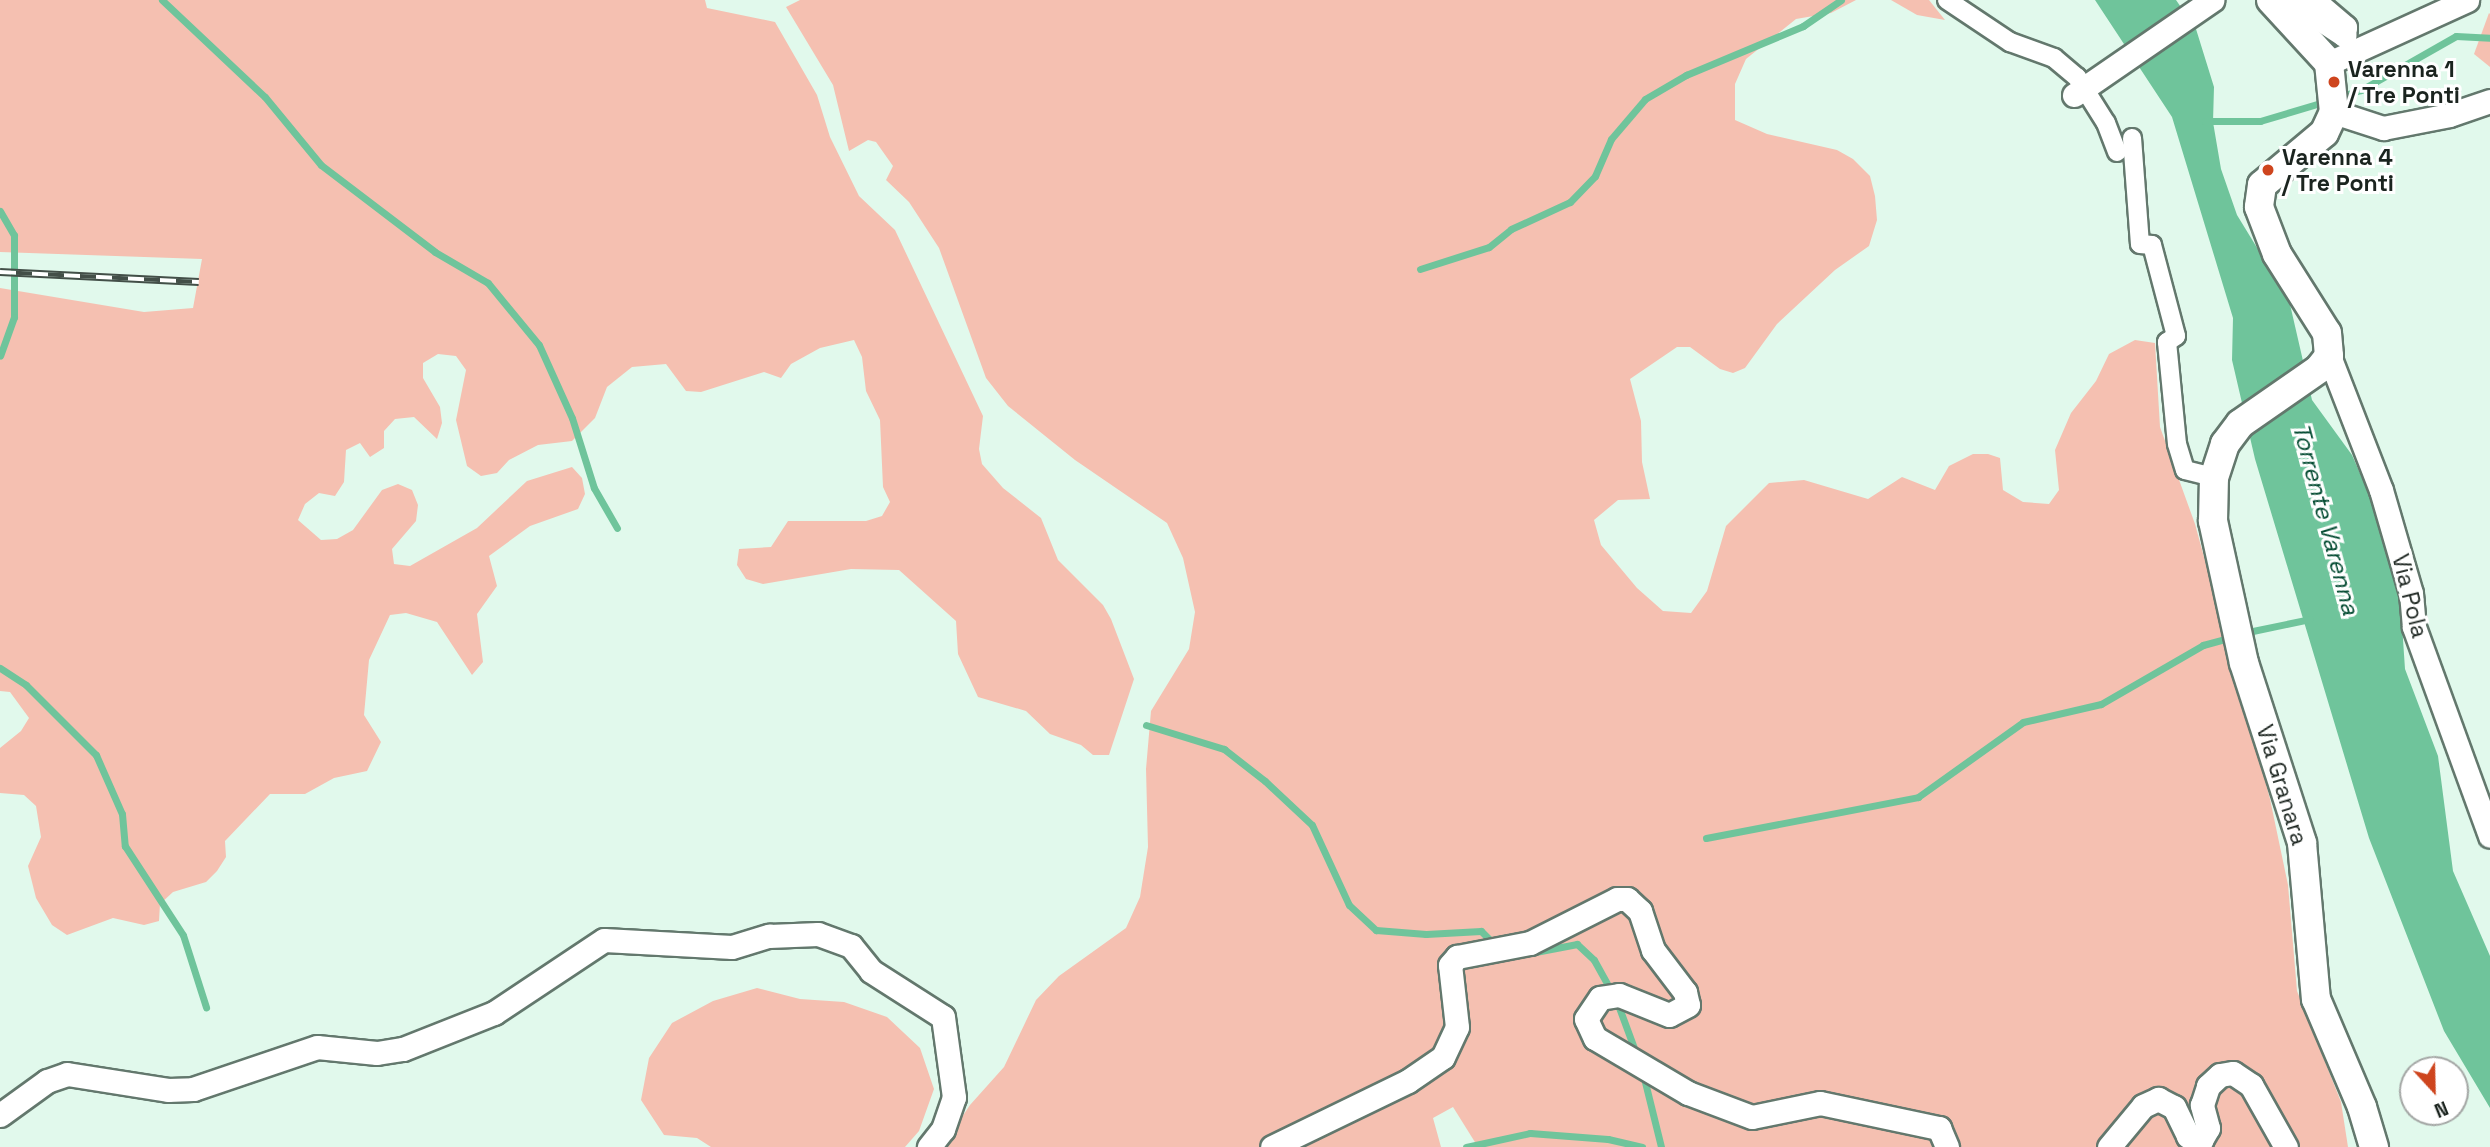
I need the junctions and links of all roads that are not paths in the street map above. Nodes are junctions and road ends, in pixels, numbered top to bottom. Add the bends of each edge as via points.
1 (1947, 0) edge
2 (2212, 0) edge
3 (2313, 0) edge
4 (2467, 0) edge
5 (2280, 1) edge
6 (2330, 67) junction
7 (2080, 92) junction
8 (2490, 101) edge
9 (2334, 112) junction
10 (2132, 138) dead end
11 (2117, 152) dead end
12 (2324, 363) junction
13 (2214, 477) junction
14 (2490, 836) edge
15 (0, 1115) edge
16 (929, 1147) edge
17 (1272, 1147) edge
18 (1947, 1147) edge
19 (2109, 1147) edge
20 (2286, 1147) edge
21 (2374, 1147) edge

1 - 7 street via 2010,42 2054,58
2 - 7 street
3 - 5 street via 2345,27 2344,35
4 - 6 street
5 - 6 street
6 - 9 street
7 - 11 street
8 - 9 street via 2449,115 2383,128
9 - 12 street via 2323,133 2262,185 2259,207 2277,254 2327,333
10 - 13 street via 2140,244 2152,245 2176,336 2167,342 2177,444 2185,470
12 - 13 street, Via Granara via 2239,424 2225,444
12 - 14 street, Via Pola via 2381,490 2411,593 2414,627
13 - 21 street, Via Granara via 2213,521 2244,663 2302,843 2316,999
15 - 16 street via 47,1081 67,1074 168,1090 193,1088 317,1047 377,1053 403,1049 494,1013 604,940 732,947 769,936 818,934 852,946 871,971 943,1017 954,1097 943,1129
17 - 18 street via 1408,1081 1443,1057 1457,1027 1450,965 1458,957 1530,943 1617,899 1627,899 1640,911 1653,950 1685,992 1688,1005 1669,1015 1609,995 1593,1004 1586,1019 1595,1038 1688,1093 1752,1117 1820,1103 1939,1128
19 - 20 street via 2143,1106 2158,1100 2174,1107 2188,1136 2201,1140 2208,1128 2202,1105 2208,1086 2220,1075 2232,1073 2251,1085

